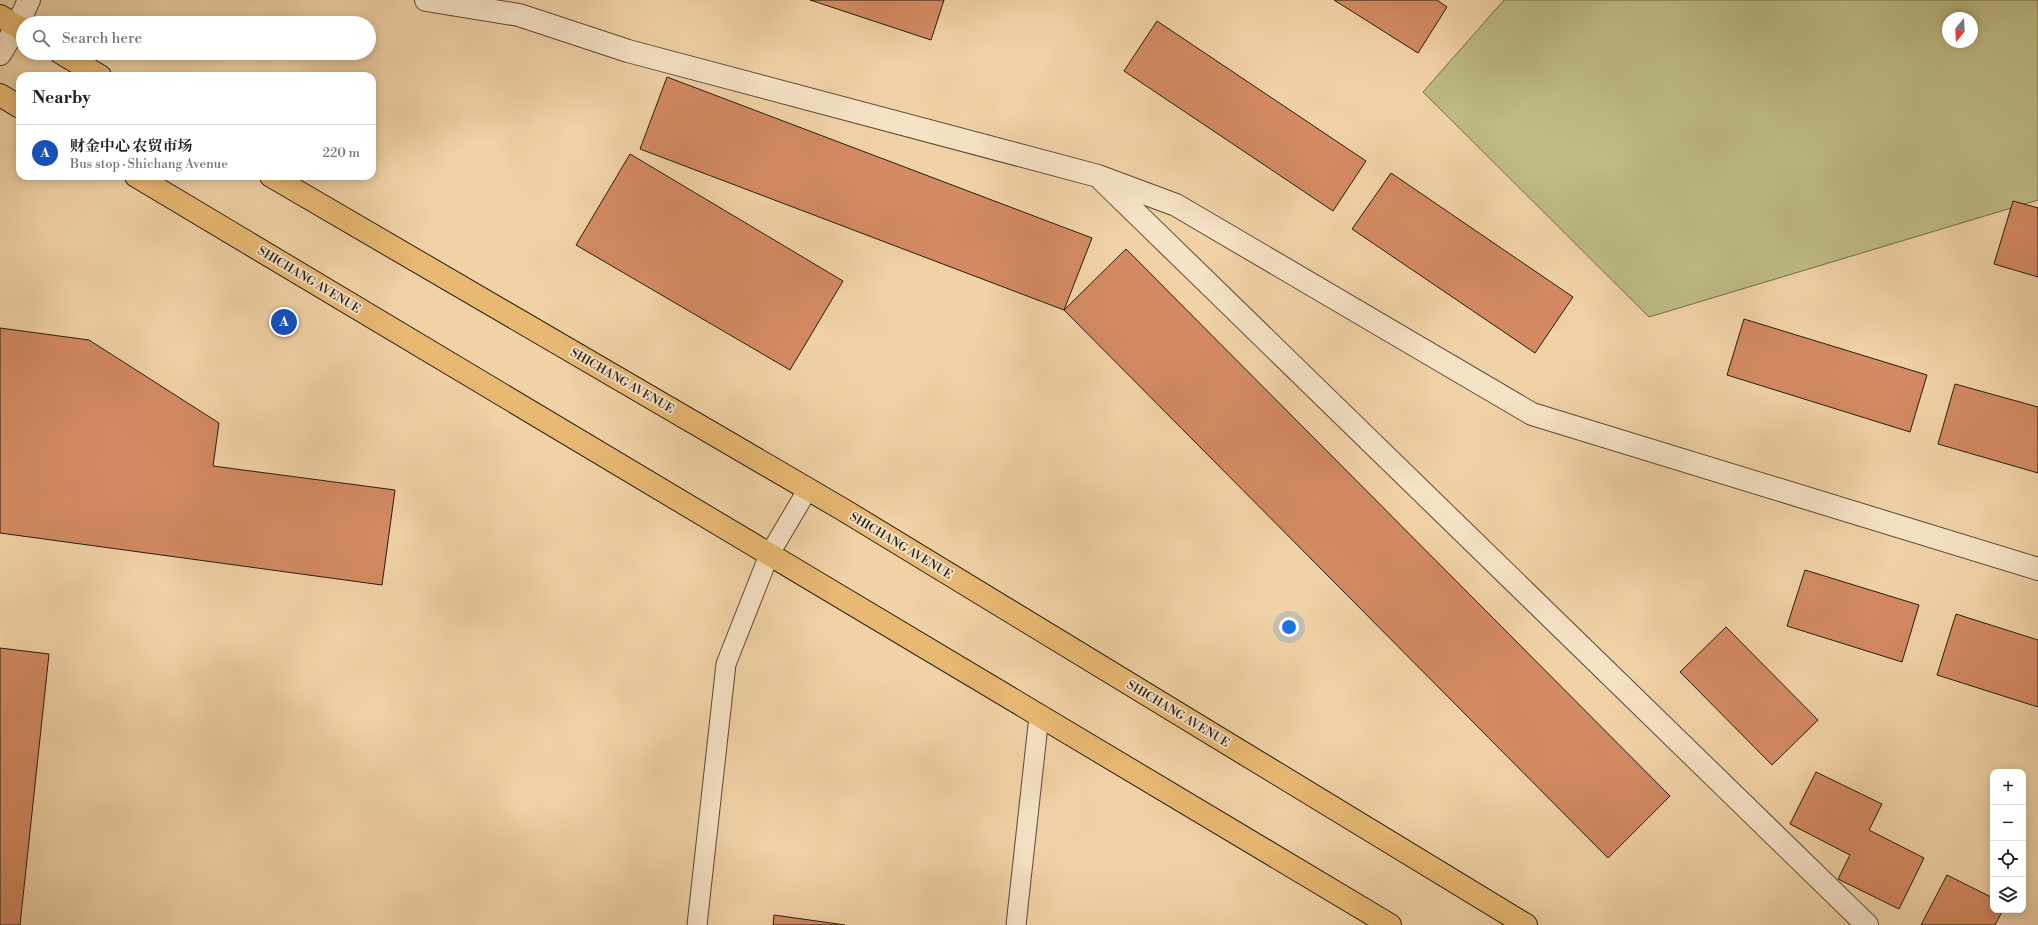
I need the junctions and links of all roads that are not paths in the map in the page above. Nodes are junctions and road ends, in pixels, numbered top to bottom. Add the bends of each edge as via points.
1 (29, 0) edge
2 (426, 0) edge
3 (18, 16) edge
4 (13, 24) edge
5 (0, 54) edge
6 (72, 60) edge
7 (93, 72) edge
8 (0, 95) edge
9 (16, 104) edge
10 (1098, 176) junction
11 (143, 180) edge
12 (278, 180) edge
13 (808, 489) junction
14 (769, 555) junction
15 (2038, 569) edge
16 (1039, 716) junction
17 (697, 925) edge
18 (1016, 925) edge
19 (1390, 925) edge
20 (1526, 925) edge
21 (1866, 925) edge

1 - 3 street
2 - 10 street via 519,15 628,51
4 - 5 street
6 - 7 main road
8 - 9 main road
10 - 15 street via 1176,205 1532,414
10 - 21 street
11 - 14 main road, SHICHANG AVENUE
12 - 13 main road, SHICHANG AVENUE
13 - 14 lane
13 - 20 main road, SHICHANG AVENUE
14 - 16 main road, SHICHANG AVENUE
14 - 17 lane via 726,664
16 - 18 lane
16 - 19 main road, SHICHANG AVENUE

